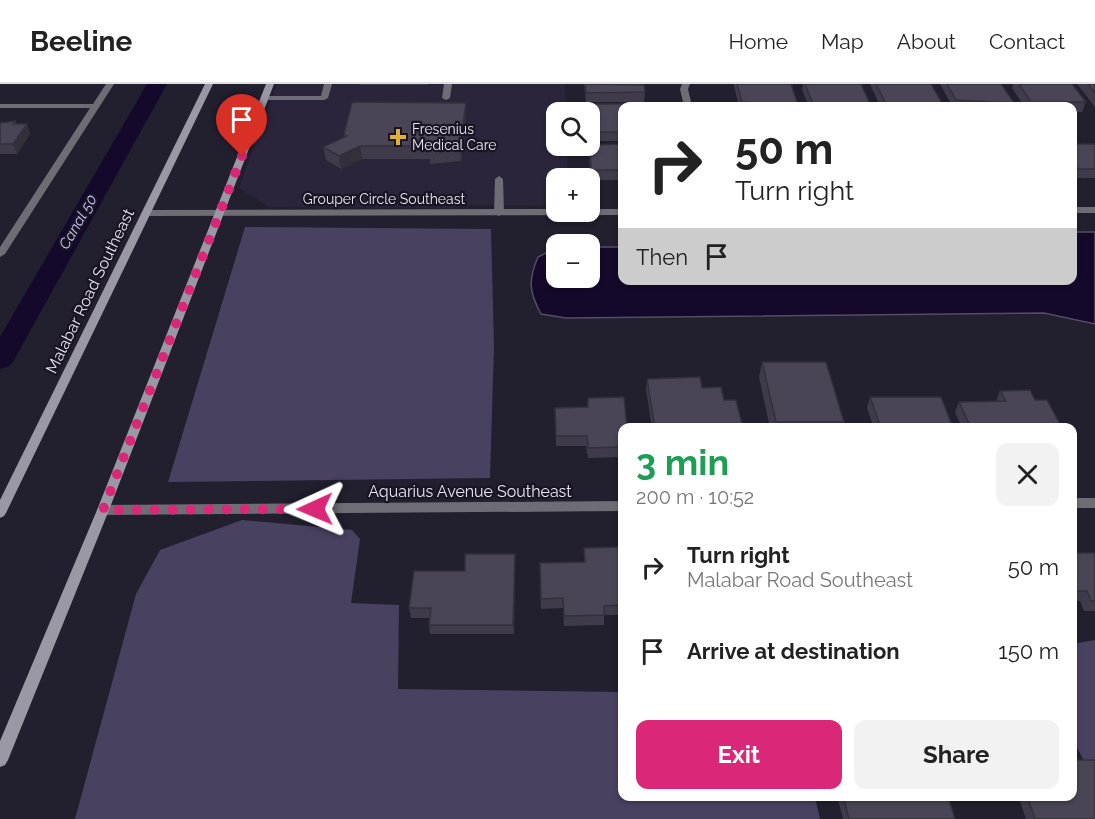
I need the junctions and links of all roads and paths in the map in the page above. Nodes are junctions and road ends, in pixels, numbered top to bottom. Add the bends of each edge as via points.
1 (111, 84) edge
2 (209, 84) edge
3 (270, 84) edge
4 (328, 84) edge
5 (448, 84) edge
6 (686, 84) edge
7 (264, 98) junction
8 (446, 98) dead end
9 (687, 102) edge
10 (0, 106) edge
11 (97, 106) junction
12 (499, 179) dead end
13 (1077, 210) edge
14 (1095, 210) edge
15 (618, 212) edge
16 (146, 213) junction
17 (220, 213) junction
18 (498, 213) junction
19 (0, 254) edge
20 (1077, 503) edge
21 (1095, 503) edge
22 (618, 506) edge
23 (103, 510) junction
24 (0, 513) edge
25 (0, 760) edge

1 - 11 street
2 - 16 main road, Malabar Road Southeast
3 - 7 main road
4 - 7 street via 324,98
5 - 8 street
6 - 9 street
7 - 17 main road
10 - 11 street
11 - 19 street
12 - 18 street
13 - 14 street
15 - 18 street, Grouper Circle Southeast
16 - 17 street, Grouper Circle Southeast
16 - 24 main road, Malabar Road Southeast
17 - 18 street, Grouper Circle Southeast
17 - 23 main road
20 - 21 street
22 - 23 street, Aquarius Avenue Southeast
23 - 25 main road

